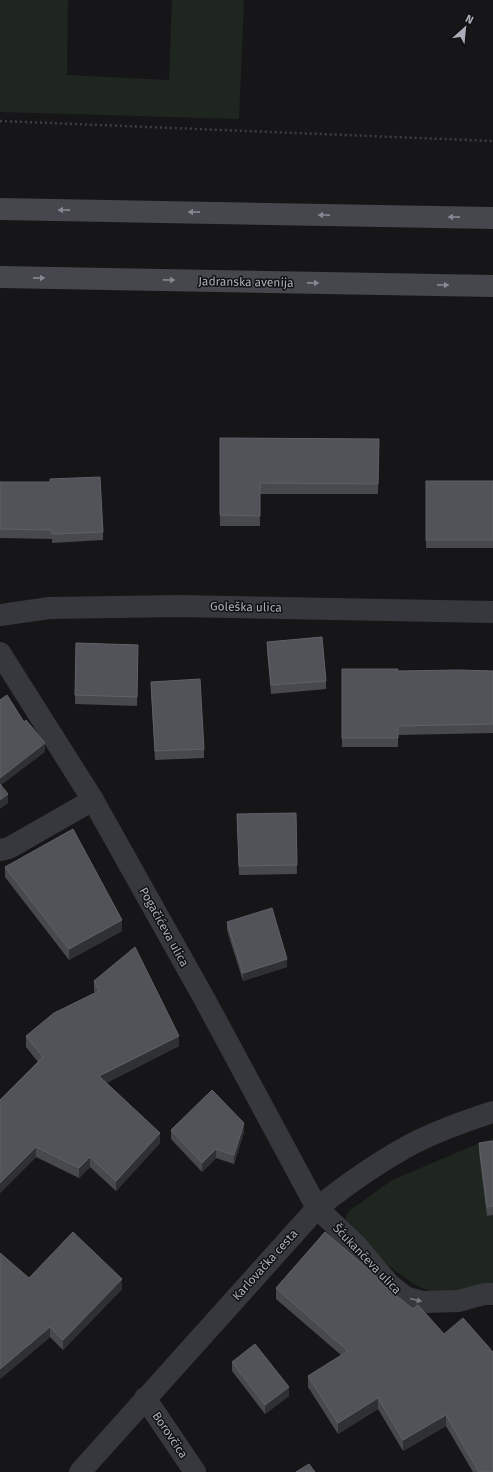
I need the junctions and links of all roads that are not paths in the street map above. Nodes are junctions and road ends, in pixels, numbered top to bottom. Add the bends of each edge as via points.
1 (0, 209) edge
2 (493, 218) edge
3 (0, 277) edge
4 (493, 286) edge
5 (493, 612) edge
6 (0, 615) edge
7 (0, 652) edge
8 (93, 800) junction
9 (0, 850) edge
10 (493, 1112) edge
11 (316, 1208) junction
12 (493, 1294) edge
13 (145, 1398) junction
14 (80, 1472) edge
15 (195, 1472) edge

2 -> 1 main road
3 -> 4 main road, Jadranska avenija
5 - 6 street, Goleška ulica via 179,606 49,608
7 - 8 street, Pogačićeva ulica
8 - 9 street via 9,848
8 - 11 street, Pogačićeva ulica via 205,1000
10 - 11 street, Karlovačka cesta via 460,1123 411,1145 354,1180
11 -> 12 street, Šćukančeva ulica via 357,1246 389,1284 405,1297 424,1302 459,1301
11 - 13 street, Karlovačka cesta
13 - 14 street, Karlovačka cesta
13 - 15 street, Borovčica

